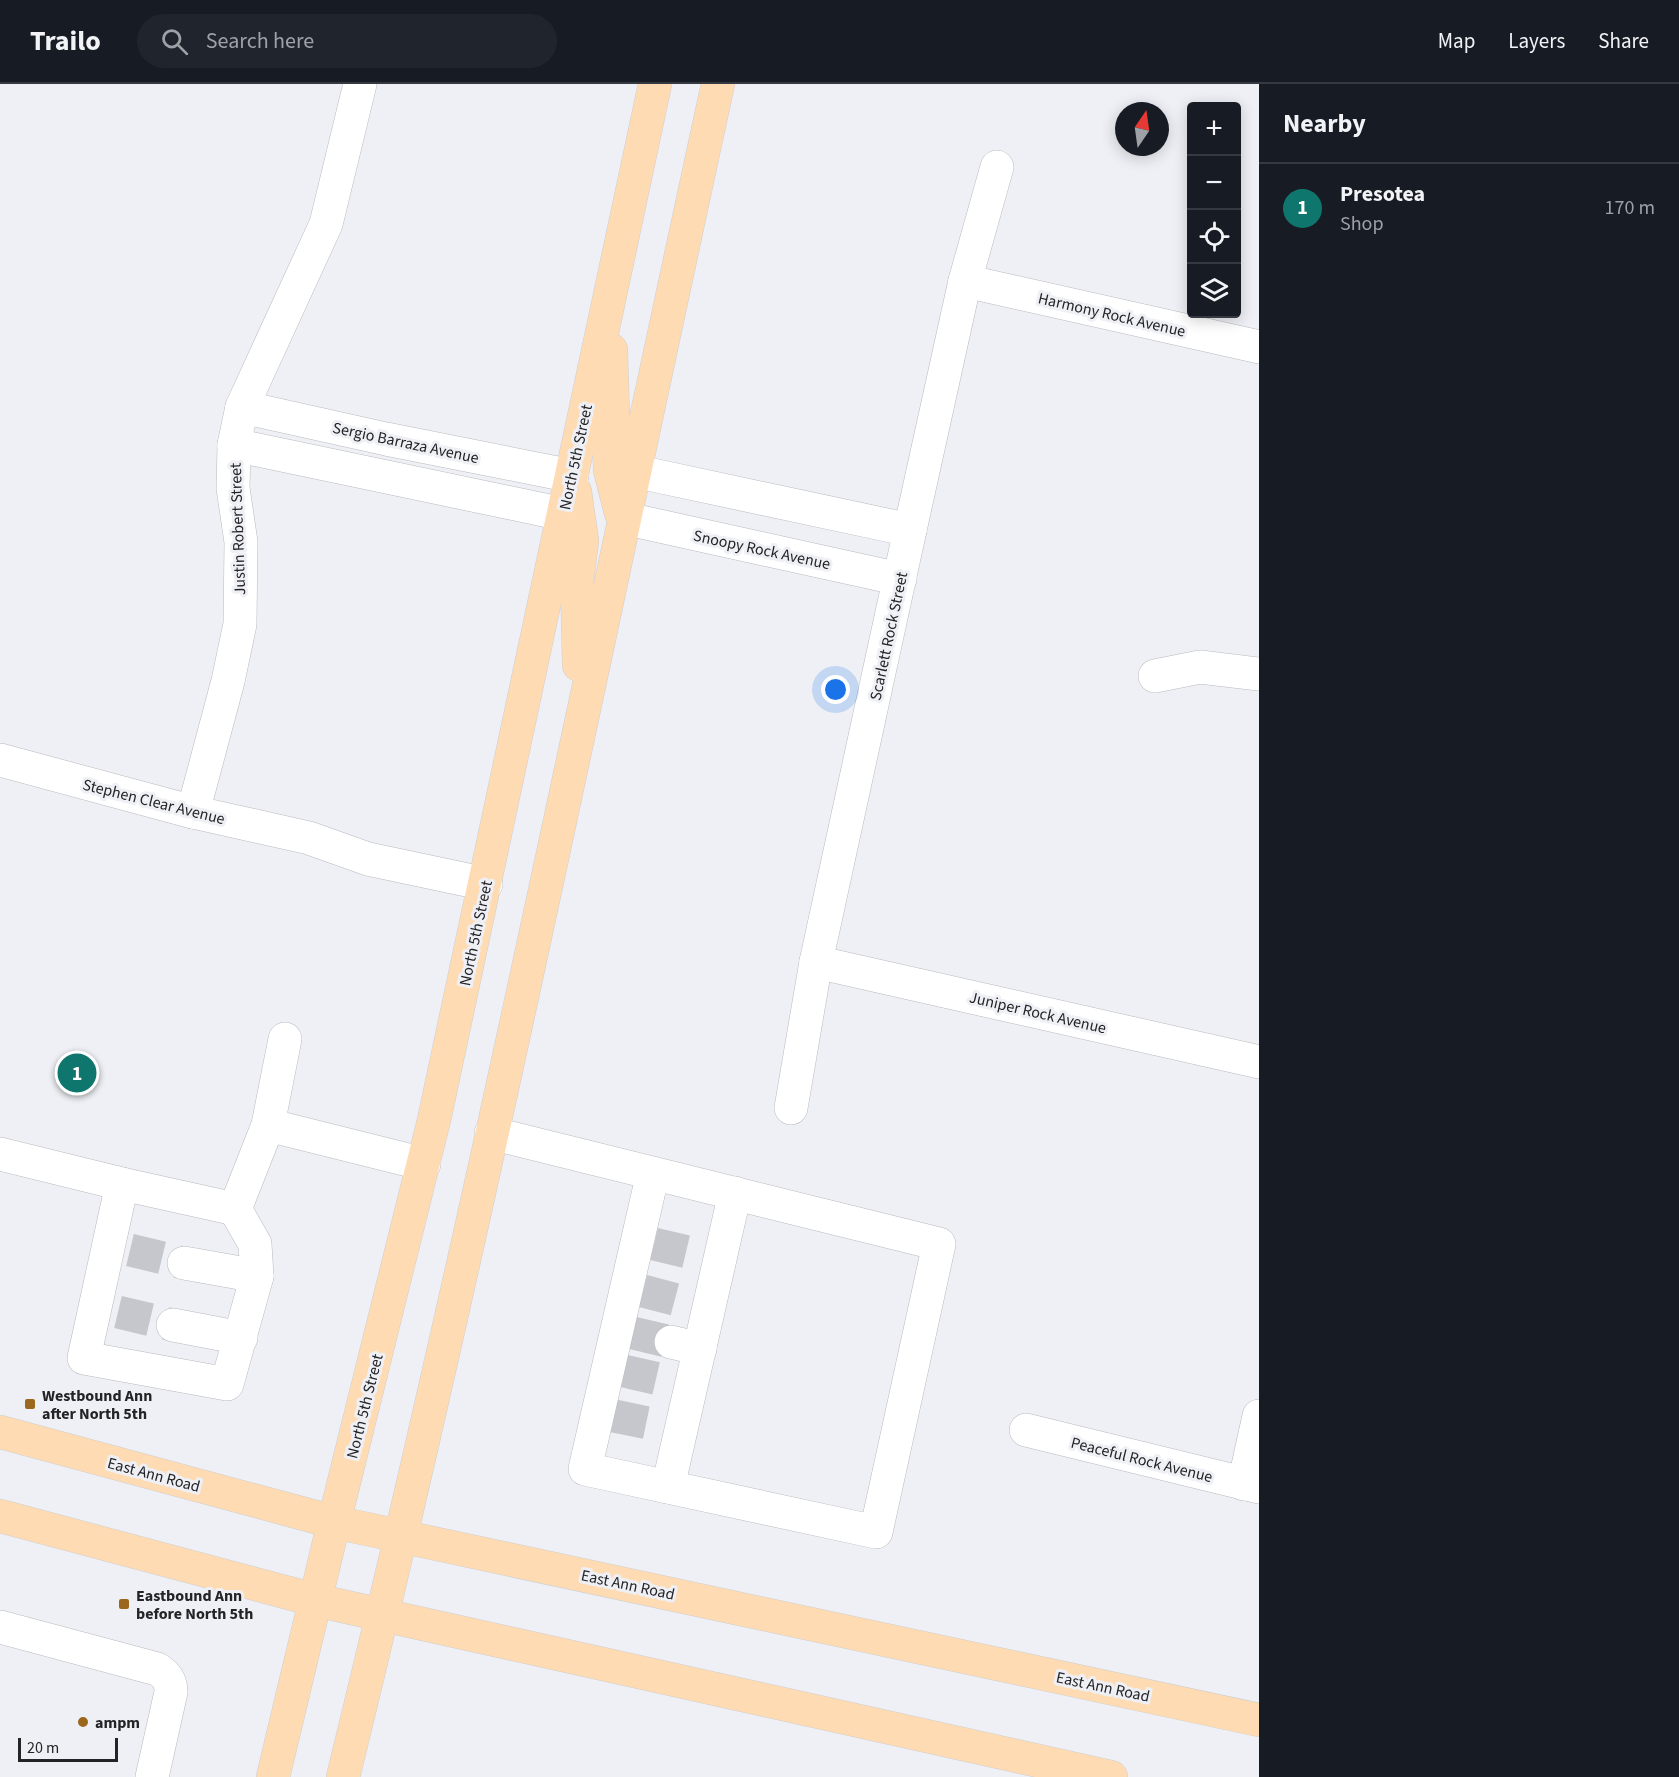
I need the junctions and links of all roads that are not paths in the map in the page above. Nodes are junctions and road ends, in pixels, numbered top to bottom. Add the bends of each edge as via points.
1 (360, 84) edge
2 (655, 84) edge
3 (718, 84) edge
4 (997, 167) dead end
5 (965, 281) junction
6 (610, 294) junction
7 (1259, 347) edge
8 (242, 407) junction
9 (386, 439) junction
10 (234, 445) junction
11 (634, 471) junction
12 (378, 476) junction
13 (572, 476) junction
14 (800, 506) junction
15 (563, 514) junction
16 (623, 518) junction
17 (910, 530) junction
18 (790, 555) junction
19 (900, 579) junction
20 (1259, 674) edge
21 (1155, 676) dead end
22 (581, 717) junction
23 (0, 760) edge
24 (193, 812) junction
25 (486, 884) junction
26 (816, 962) junction
27 (285, 1039) dead end
28 (1259, 1062) edge
29 (791, 1108) dead end
30 (268, 1125) junction
31 (491, 1133) junction
32 (0, 1154) edge
33 (424, 1164) junction
34 (653, 1173) junction
35 (122, 1184) junction
36 (735, 1193) junction
37 (235, 1209) junction
38 (184, 1263) tunnel mouth
39 (257, 1276) junction
40 (173, 1325) tunnel mouth
41 (241, 1338) junction
42 (1259, 1416) edge
43 (1026, 1430) dead end
44 (0, 1432) edge
45 (1252, 1486) edge
46 (668, 1487) junction
47 (0, 1516) edge
48 (334, 1522) junction
49 (402, 1535) junction
50 (315, 1600) junction
51 (382, 1615) junction
52 (0, 1627) edge
53 (1259, 1720) edge
54 (152, 1777) edge
55 (273, 1777) edge
56 (343, 1777) edge
57 (1111, 1777) edge

1 - 8 street, Justin Robert Street via 326,224
2 - 6 main road, North 5th Street
3 - 11 main road
4 - 5 street, Scarlett Rock Street
5 - 7 street, Harmony Rock Avenue
5 - 17 street, Scarlett Rock Street
6 - 13 main road, North 5th Street
6 - 16 main road via 610,470
8 - 9 street, Sergio Barraza Avenue
8 - 10 street, Justin Robert Street
9 - 12 street
9 - 13 street, Sergio Barraza Avenue
10 - 12 street
10 - 24 street, Justin Robert Street via 233,488 241,542 240,624
11 - 14 street
11 - 16 main road
12 - 15 street
13 - 15 main road, North 5th Street
13 - 22 main road via 582,541 577,581
14 - 17 street
14 - 18 street
15 - 25 main road, North 5th Street
16 - 18 street, Snoopy Rock Avenue
16 - 22 main road
17 - 19 street, Scarlett Rock Street
18 - 19 street, Snoopy Rock Avenue
19 - 26 street, Scarlett Rock Street
20 - 21 street via 1200,667
22 - 31 main road
23 - 24 street, Stephen Clear Avenue
24 - 25 street, Stephen Clear Avenue via 309,838 368,859
25 - 33 main road, North 5th Street
26 - 28 street, Juniper Rock Avenue
26 - 29 street, Scarlett Rock Street
27 - 30 street
30 - 33 street
30 - 37 street
31 - 34 street
31 - 49 main road
32 - 35 street
33 - 48 main road, North 5th Street
34 - 36 street
34 - 46 street via 646,1242 606,1414 585,1469
35 - 37 street
35 - 41 street via 119,1248 107,1309 84,1358 227,1384
36 - 46 street via 706,1257 695,1304 667,1427
36 - 46 street via 939,1244 876,1532
37 - 39 street via 255,1244
38 - 39 street
39 - 41 street
40 - 41 street
42 - 45 street
43 - 45 street, Peaceful Rock Avenue
44 - 48 main road, East Ann Road
47 - 50 main road
48 - 49 main road, East Ann Road
48 - 50 main road, North 5th Street
49 - 51 main road
49 - 53 main road, East Ann Road
50 - 51 main road
50 - 55 main road, North 5th Street
51 - 56 main road
51 - 57 main road
52 - 54 street via 164,1673 171,1692

